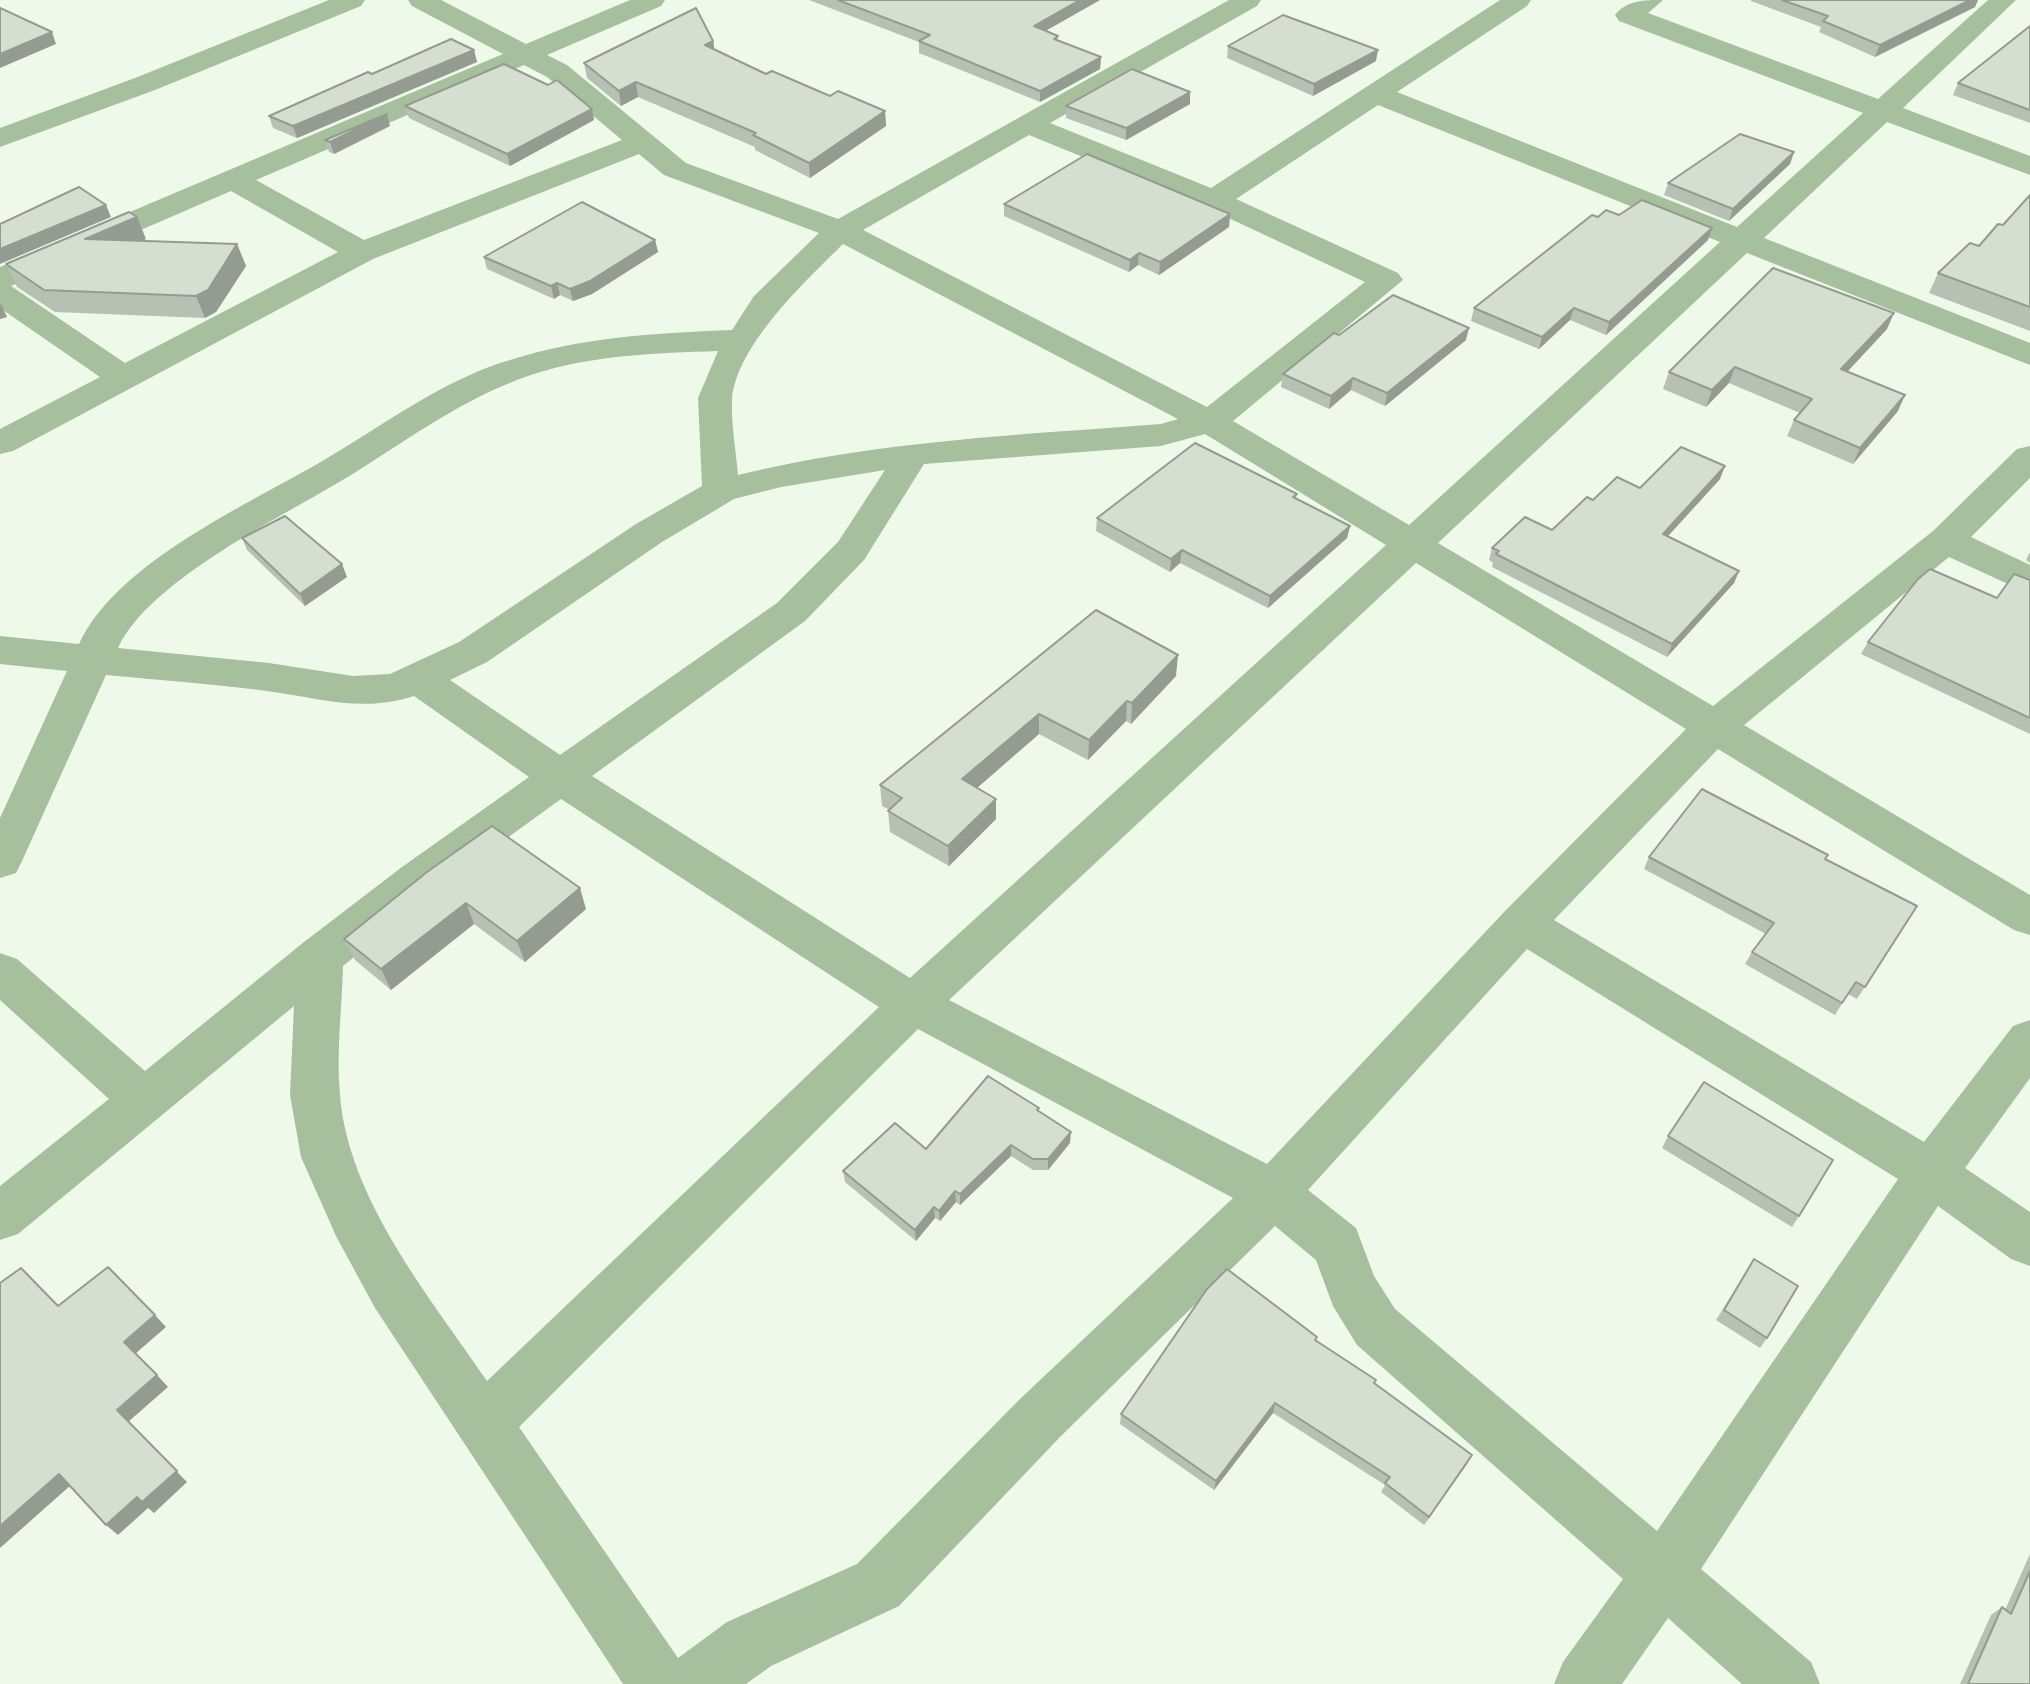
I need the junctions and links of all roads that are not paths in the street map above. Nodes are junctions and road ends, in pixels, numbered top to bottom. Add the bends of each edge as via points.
1 (352, 0) edge
2 (421, 0) edge
3 (652, 0) edge
4 (1248, 0) edge
5 (1518, 0) edge
6 (2003, 0) edge
7 (1628, 6) edge
8 (525, 53) junction
9 (1376, 94) junction
10 (1881, 112) junction
11 (1027, 124) junction
12 (0, 138) edge
13 (642, 142) junction
14 (2030, 166) edge
15 (233, 180) junction
16 (1214, 200) junction
17 (840, 230) junction
18 (1744, 239) junction
19 (362, 252) junction
20 (0, 279) edge
21 (0, 293) edge
22 (741, 340) junction
23 (2030, 355) edge
24 (123, 377) junction
25 (1210, 422) junction
26 (0, 443) edge
27 (913, 454) junction
28 (2030, 457) edge
29 (721, 491) junction
30 (1946, 540) junction
31 (1412, 544) junction
32 (2030, 581) edge
33 (0, 650) edge
34 (91, 660) junction
35 (419, 679) junction
36 (1714, 727) junction
37 (559, 776) junction
38 (0, 861) edge
39 (2030, 917) edge
40 (1522, 923) junction
41 (320, 955) junction
42 (0, 972) edge
43 (913, 1004) junction
44 (2030, 1040) edge
45 (144, 1100) junction
46 (1931, 1173) junction
47 (1273, 1193) junction
48 (0, 1217) edge
49 (2030, 1242) edge
50 (483, 1423) junction
51 (1662, 1575) junction
52 (659, 1684) edge
53 (695, 1684) edge
54 (1585, 1684) edge
55 (1789, 1684) edge

1 - 12 street
2 - 8 street
3 - 8 street
4 - 11 street
5 - 9 street
6 - 10 street
7 - 10 street
8 - 13 street via 576,84
8 - 15 street
9 - 16 street
9 - 18 street
10 - 14 street
10 - 18 street
11 - 16 street
11 - 17 street
13 - 17 street via 691,176
13 - 19 street
15 - 19 street
15 - 20 street
16 - 25 street via 1387,280
17 - 22 street via 766,303
17 - 25 street
18 - 23 street
18 - 31 street
19 - 24 street
21 - 24 street
22 - 29 street via 715,398
22 - 34 street via 601,348 517,368 477,385 160,576 116,616
24 - 26 street
25 - 27 street via 1161,435
25 - 31 street
27 - 29 street
27 - 37 street via 851,551 791,612
28 - 30 street
29 - 35 street via 649,533 536,613
30 - 32 street
30 - 36 street
31 - 36 street
31 - 43 street
33 - 34 street
34 - 35 street via 269,677 353,691
34 - 38 street
35 - 37 street
36 - 39 street
36 - 40 street
37 - 41 street
37 - 43 street
40 - 46 street
40 - 47 street
41 - 45 street
41 - 50 street via 315,1095 326,1157 394,1290
42 - 45 street
43 - 47 street
43 - 50 street
44 - 46 street
45 - 48 street
46 - 49 street
46 - 51 street
47 - 51 street via 1337,1245 1352,1288 1376,1327
47 - 53 street via 1040,1418 878,1585 749,1644
50 - 52 street
51 - 54 street
51 - 55 street

